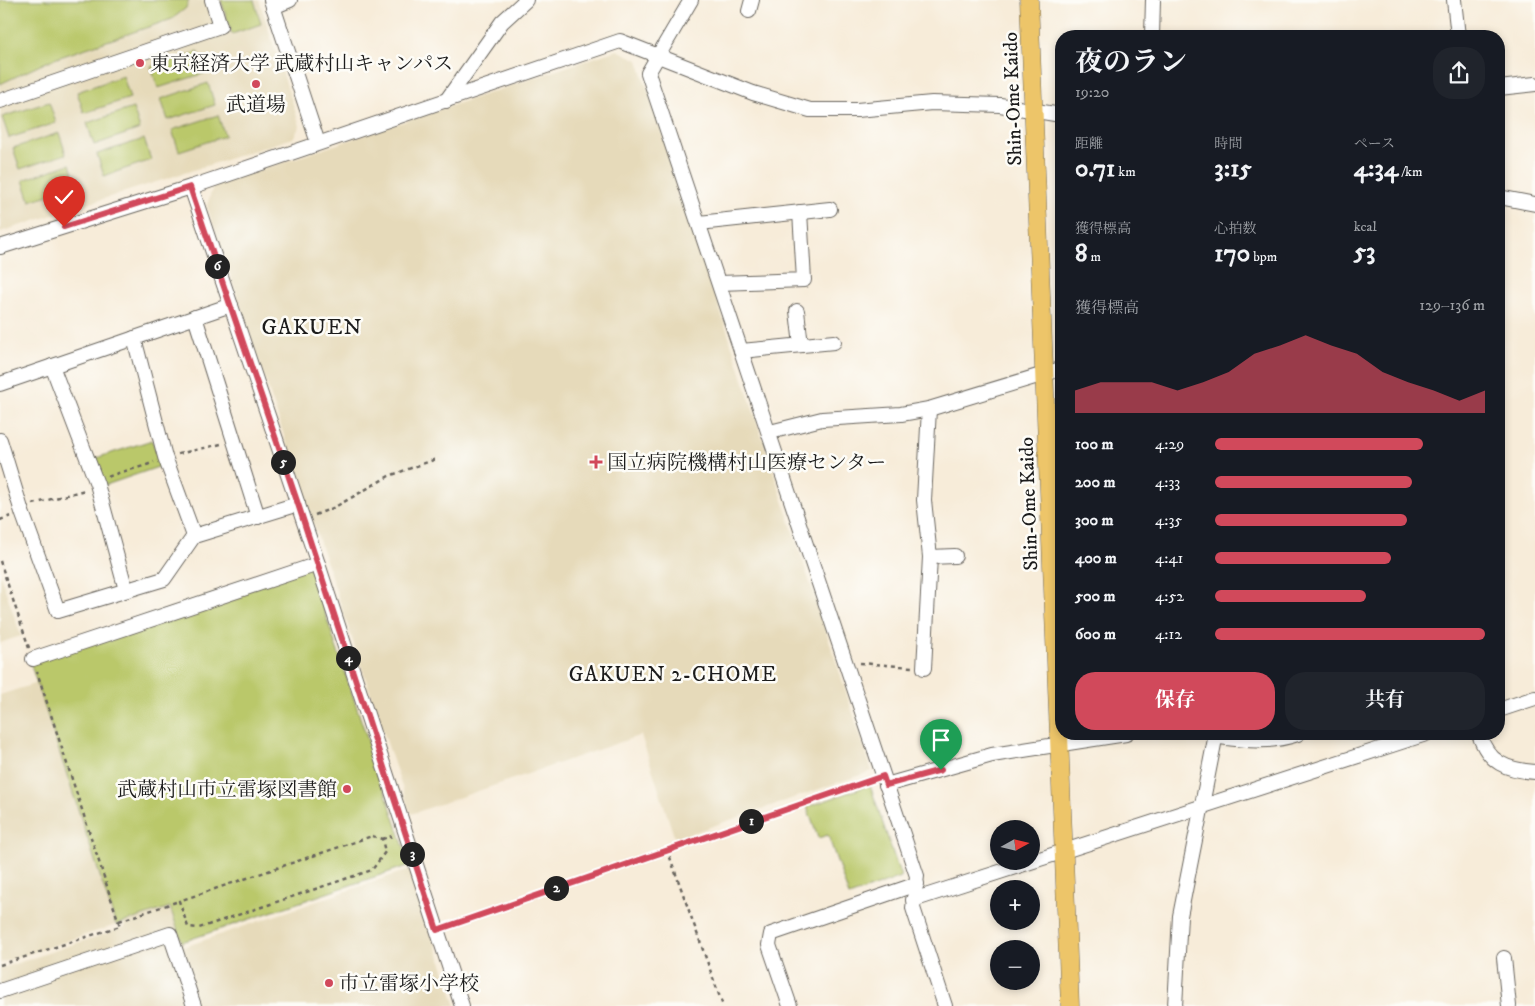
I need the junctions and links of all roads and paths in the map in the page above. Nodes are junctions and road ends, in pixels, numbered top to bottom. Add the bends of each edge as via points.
1 (212, 0) edge
2 (290, 0) edge
3 (526, 0) edge
4 (692, 0) edge
5 (1029, 0) edge
6 (1153, 0) edge
7 (1454, 0) edge
8 (272, 3) edge
9 (1152, 30) edge
10 (1457, 30) edge
11 (656, 56) junction
12 (1535, 84) edge
13 (1505, 87) edge
14 (446, 100) junction
15 (0, 101) edge
16 (1033, 110) junction
17 (1055, 114) edge
18 (318, 143) junction
19 (190, 187) junction
20 (1505, 198) edge
21 (1535, 204) edge
22 (830, 209) dead end
23 (800, 212) junction
24 (698, 223) junction
25 (0, 247) edge
26 (719, 283) junction
27 (230, 305) junction
28 (797, 311) dead end
29 (194, 317) junction
30 (134, 338) junction
31 (834, 342) dead end
32 (801, 345) junction
33 (742, 351) junction
34 (52, 366) junction
35 (1055, 371) edge
36 (1044, 375) junction
37 (0, 384) edge
38 (930, 409) junction
39 (770, 432) junction
40 (0, 440) edge
41 (232, 440) junction
42 (165, 458) junction
43 (436, 459) dead end
44 (97, 484) junction
45 (298, 504) junction
46 (22, 512) junction
47 (311, 516) dead end
48 (258, 517) junction
49 (0, 520) edge
50 (194, 536) junction
51 (955, 556) dead end
52 (930, 557) junction
53 (0, 561) edge
54 (318, 564) junction
55 (1055, 578) edge
56 (126, 590) junction
57 (33, 660) junction
58 (846, 661) junction
59 (924, 668) joint
60 (1535, 698) edge
61 (1505, 708) edge
62 (1059, 740) edge
63 (1089, 740) edge
64 (1217, 740) edge
65 (1250, 740) edge
66 (1271, 740) edge
67 (1407, 740) edge
68 (1482, 740) edge
69 (1059, 745) junction
70 (1535, 772) edge
71 (885, 780) junction
72 (1202, 806) junction
73 (399, 833) dead end
74 (382, 839) junction
75 (667, 849) junction
76 (1064, 852) junction
77 (917, 884) junction
78 (912, 900) junction
79 (179, 901) junction
80 (119, 921) junction
81 (437, 930) junction
82 (1504, 958) dead end
83 (0, 965) edge
84 (0, 991) edge
85 (194, 1006) edge
86 (462, 1006) edge
87 (722, 1006) edge
88 (790, 1006) edge
89 (945, 1006) edge
90 (1070, 1006) edge
91 (1175, 1006) edge
92 (1509, 1006) edge

1 - 15 street via 220,26
2 - 8 street
3 - 14 street via 502,22
4 - 11 street
5 - 16 main road, Shin-Ome Kaido
6 - 9 street
7 - 10 street
8 - 18 street
11 - 14 street via 620,41
11 - 16 street via 753,93 810,110 857,110 932,102
11 - 24 street via 648,73
12 - 13 street
14 - 18 street
16 - 17 street
16 - 36 main road, Shin-Ome Kaido
18 - 19 street
19 - 25 street
19 - 27 street
20 - 21 street
22 - 23 street
23 - 24 street
23 - 26 street via 804,280
24 - 26 street
26 - 33 street
27 - 29 street
27 - 45 street
28 - 32 street
29 - 30 street
29 - 41 street
30 - 34 street
30 - 42 street
31 - 32 street
32 - 33 street
33 - 39 street
34 - 37 street
34 - 44 street
35 - 36 street
36 - 38 street
36 - 55 main road, Shin-Ome Kaido
38 - 39 street via 822,419
38 - 52 street via 924,500
39 - 58 street
40 - 46 street
41 - 42 path
41 - 48 street
42 - 44 path via 122,471
42 - 50 street
43 - 47 path via 389,476 335,507
44 - 46 path via 77,493 38,501
44 - 56 street
45 - 48 street
45 - 54 street
46 - 49 path
46 - 56 street via 58,611
48 - 50 street
50 - 56 street via 164,579
51 - 52 street
52 - 59 street
53 - 57 path
54 - 57 street
54 - 81 street
57 - 80 path
58 - 59 path
58 - 71 street
60 - 61 street
62 - 69 main road, Shin-Ome Kaido
63 - 69 street
64 - 72 street
65 - 66 street
67 - 72 street
68 - 70 street via 1493,760 1514,770
69 - 71 street via 992,755
69 - 76 main road, Shin-Ome Kaido
71 - 75 path
71 - 77 street
72 - 76 street
72 - 91 street via 1180,916
73 - 74 path
74 - 79 path via 372,836
74 - 79 path via 386,852 372,870 199,928 188,927
75 - 81 path
75 - 87 path
76 - 78 street
76 - 90 main road, Shin-Ome Kaido
77 - 78 street
77 - 88 street via 771,934 769,945
78 - 89 street
79 - 80 path
80 - 83 path via 120,926
81 - 86 street
82 - 92 street
84 - 85 street via 170,934

